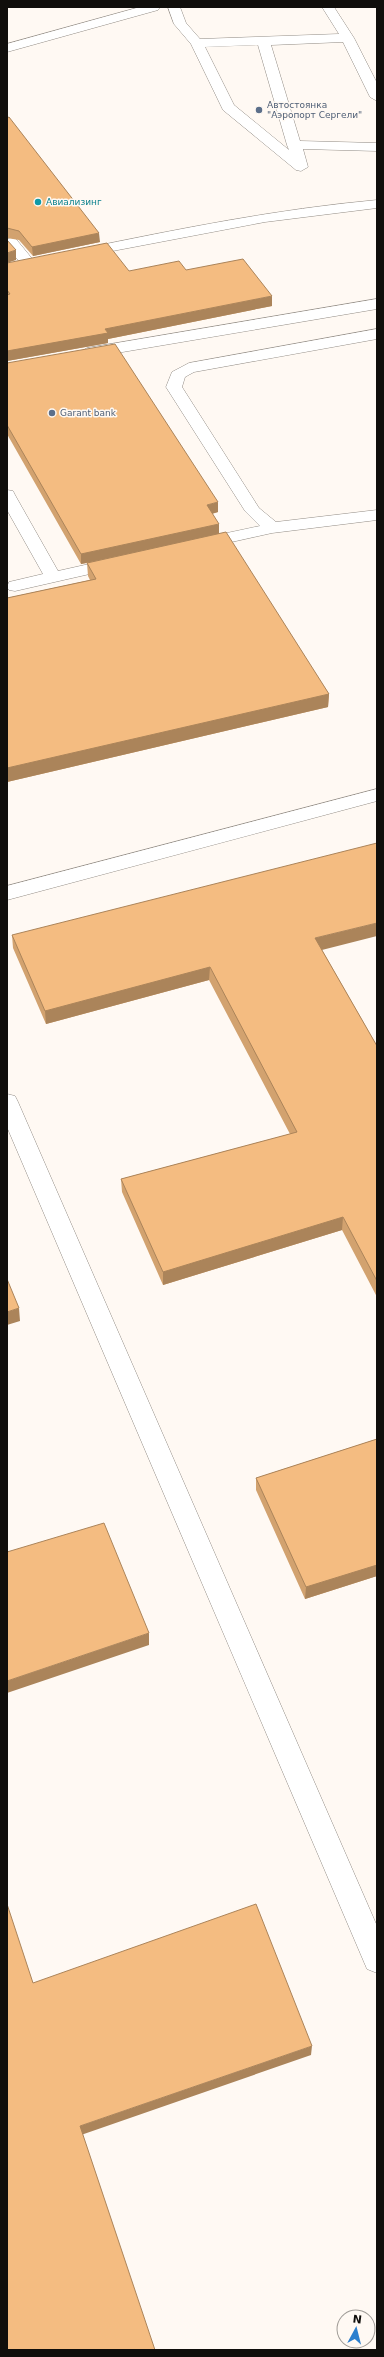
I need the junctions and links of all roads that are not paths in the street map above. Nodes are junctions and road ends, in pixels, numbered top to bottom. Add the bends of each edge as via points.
1 (154, 7) edge
2 (174, 7) edge
3 (328, 7) edge
4 (348, 38) junction
5 (263, 41) junction
6 (197, 43) junction
7 (7, 48) edge
8 (377, 97) edge
9 (294, 145) junction
10 (377, 147) edge
11 (377, 204) edge
12 (11, 242) edge
13 (67, 256) edge
14 (44, 261) edge
15 (29, 264) junction
16 (14, 267) edge
17 (377, 304) edge
18 (377, 334) edge
19 (70, 355) edge
20 (7, 495) edge
21 (377, 515) edge
22 (272, 528) junction
23 (181, 548) edge
24 (128, 560) edge
25 (53, 577) junction
26 (15, 586) dead end
27 (377, 795) edge
28 (7, 893) edge
29 (7, 1102) edge
30 (377, 1960) edge

1 - 7 street
2 - 6 street via 180,24
3 - 4 street
4 - 5 street
4 - 8 street
5 - 6 street
5 - 9 street
6 - 9 street via 228,108 301,167
9 - 10 street
11 - 13 street via 335,207 215,226
12 - 15 street
14 - 15 street
15 - 16 street
17 - 19 street
18 - 22 street via 189,368 178,375 174,387 253,511
20 - 25 street
21 - 22 street
22 - 23 street
24 - 25 street
25 - 26 street
27 - 28 street
29 - 30 street

